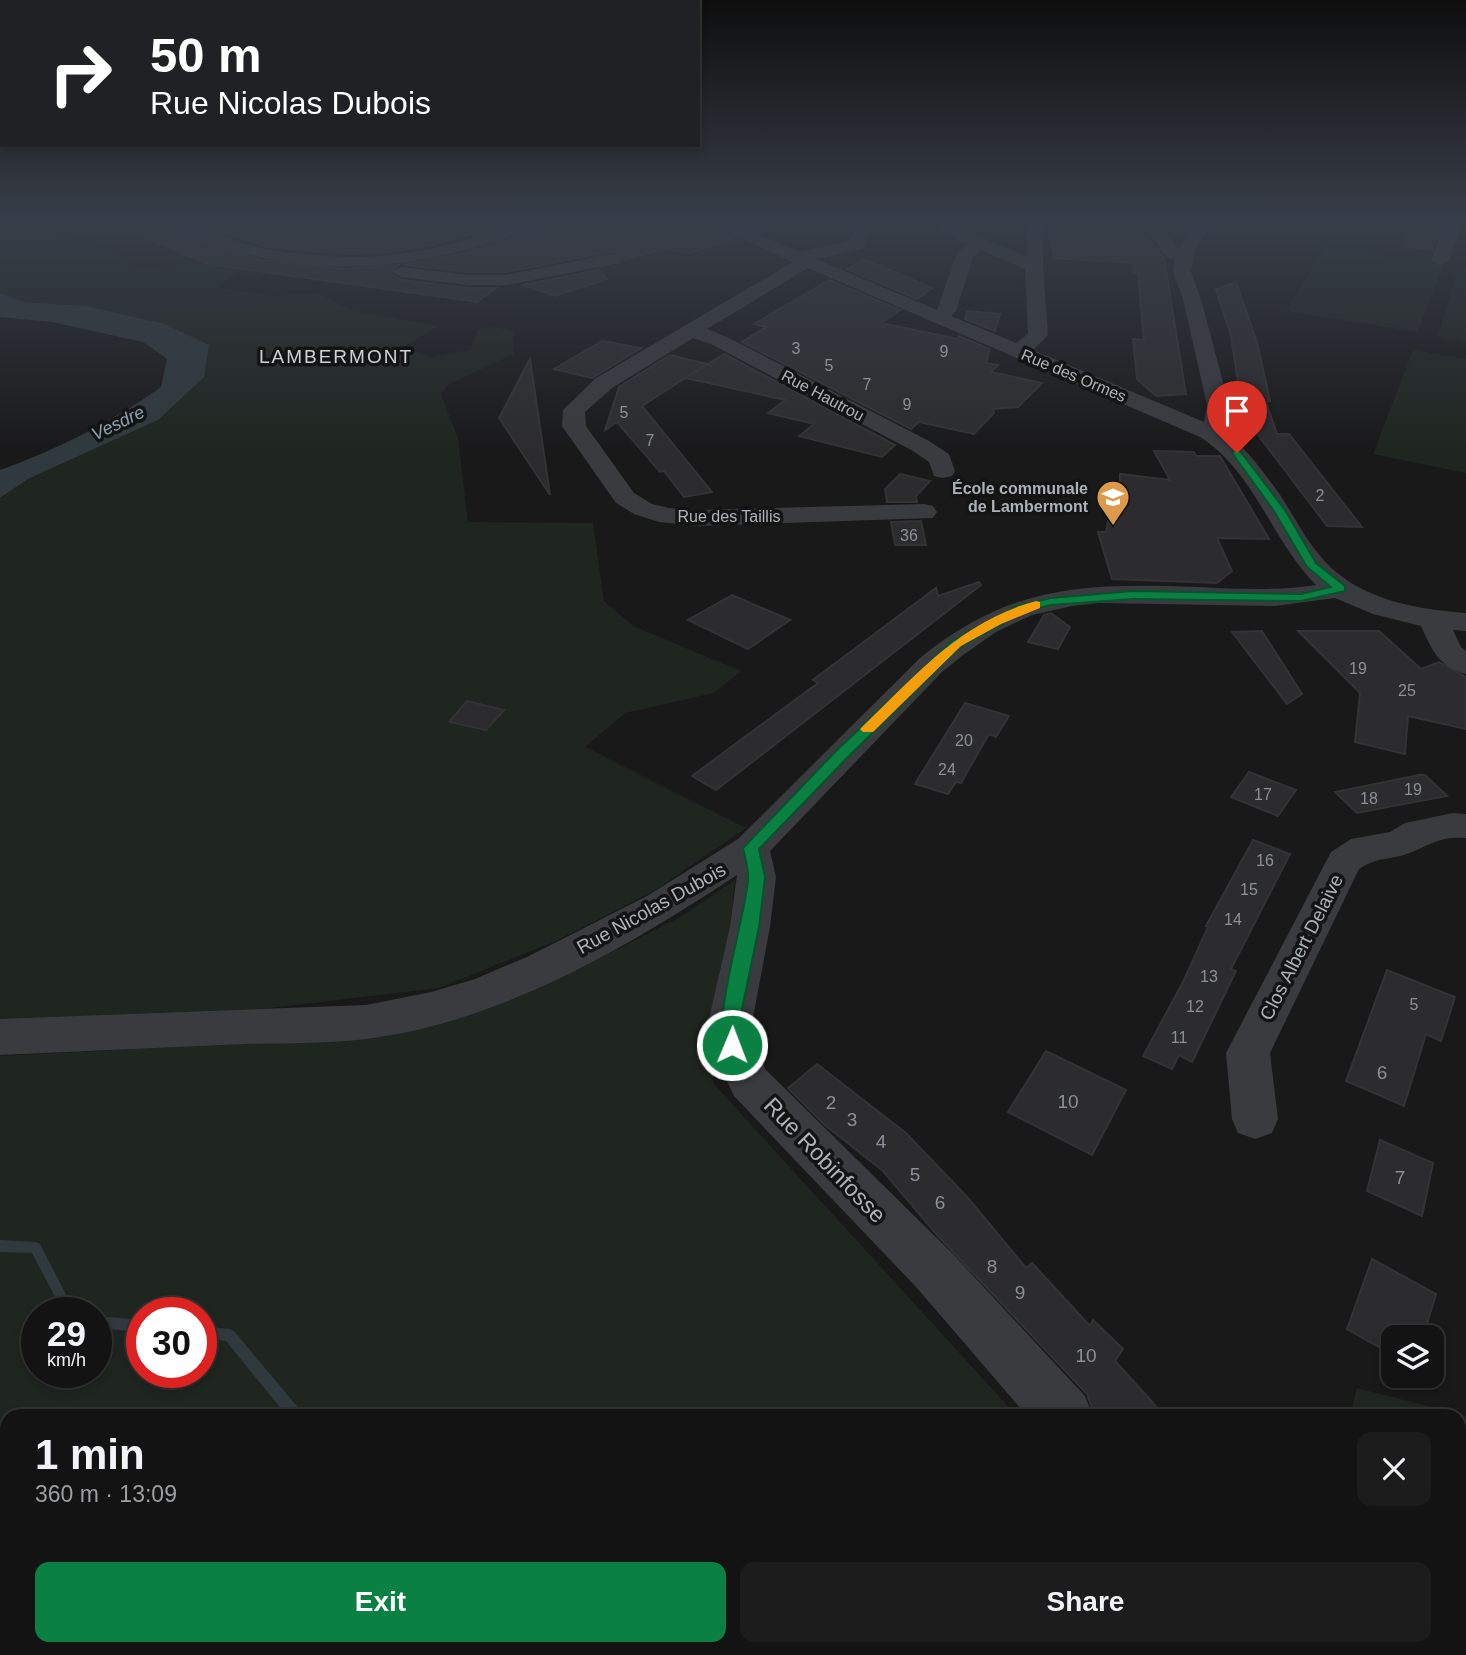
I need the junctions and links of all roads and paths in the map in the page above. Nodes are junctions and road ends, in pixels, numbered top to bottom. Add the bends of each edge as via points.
1 (744, 297) edge
2 (891, 297) edge
3 (951, 297) edge
4 (1036, 297) edge
5 (1191, 297) edge
6 (946, 311) dead end
7 (692, 331) junction
8 (1016, 350) junction
9 (1214, 393) junction
10 (1177, 419) junction
11 (1208, 432) junction
12 (943, 471) dead end
13 (924, 512) dead end
14 (1341, 588) junction
15 (1433, 620) junction
16 (1466, 622) edge
17 (1466, 665) edge
18 (1466, 825) edge
19 (751, 848) junction
20 (0, 1037) edge
21 (1255, 1119) dead end
22 (1059, 1409) edge

1 - 7 street, Rue des Taillis
2 - 8 street, Rue des Ormes
3 - 6 street
4 - 8 street via 1038,335
5 - 9 street
7 - 12 street, Rue Hautrou via 720,341 921,446 940,458
7 - 13 street, Rue des Taillis via 604,383 574,411 574,426 625,498 668,516 698,518
8 - 10 street, Rue des Ormes
9 - 10 street
9 - 11 street via 1217,420
10 - 11 street, Rue des Ormes
11 - 14 street, Rue des Ormes via 1237,453 1312,565
14 - 15 street, Rue des Ormes via 1391,610
14 - 19 street, Rue Nicolas Dubois via 1301,597 1082,597 1021,609 973,634 932,665
15 - 16 street, Rue des Ormes
15 - 17 street via 1448,652
18 - 21 street, Clos Albert Delaive via 1418,832 1399,843 1363,848 1344,861 1248,1053
19 - 20 street, Rue Nicolas Dubois via 661,906 544,967 431,1009 366,1022
19 - 22 street, Rue Robinfosse via 757,877 730,1023 739,1064 750,1083 935,1271

